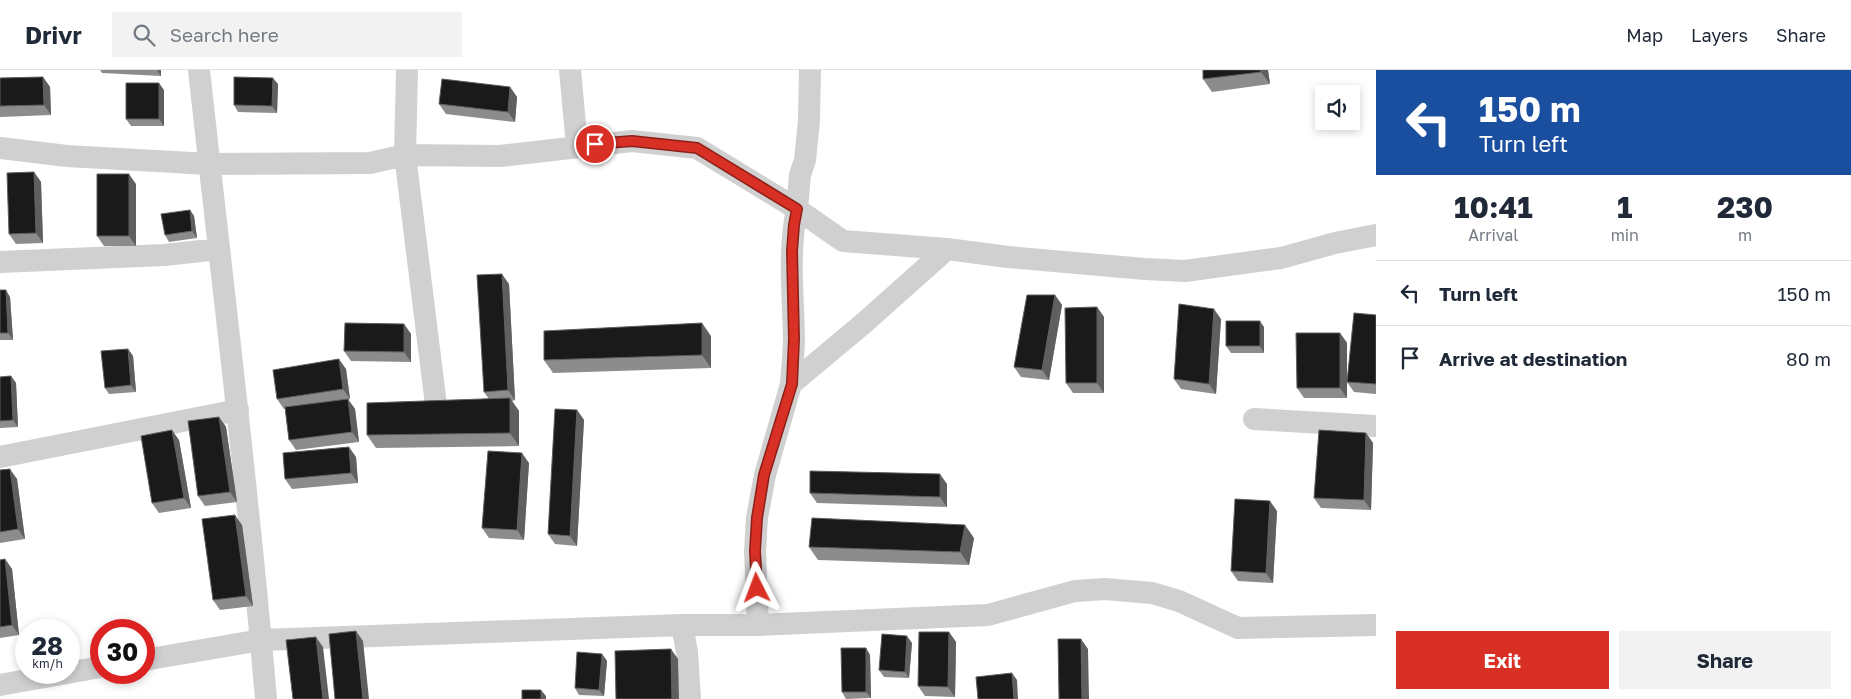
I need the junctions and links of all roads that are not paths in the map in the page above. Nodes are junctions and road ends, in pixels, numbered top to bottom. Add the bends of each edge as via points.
1 (199, 70) edge
2 (407, 70) edge
3 (570, 70) edge
4 (810, 70) edge
5 (576, 146) junction
6 (0, 148) edge
7 (405, 155) junction
8 (209, 164) junction
9 (797, 209) junction
10 (1376, 235) edge
11 (947, 248) junction
12 (218, 249) junction
13 (0, 262) edge
14 (792, 384) junction
15 (436, 405) edge
16 (238, 410) junction
17 (1254, 419) dead end
18 (1376, 426) edge
19 (0, 457) edge
20 (682, 626) junction
21 (758, 626) junction
22 (1376, 626) edge
23 (261, 640) junction
24 (155, 658) edge
25 (90, 669) edge
26 (0, 685) edge
27 (266, 699) edge
28 (690, 699) edge

1 - 8 street
2 - 7 street
3 - 5 street
4 - 9 street via 809,120
5 - 7 street via 500,156
5 - 9 street via 632,141 697,148
6 - 8 street via 67,156
7 - 8 street via 370,163
7 - 15 street
8 - 12 street
9 - 11 street via 843,241
9 - 14 street via 792,251
10 - 11 street via 1280,258 1185,271 1094,265
11 - 14 street
12 - 13 street via 165,255
12 - 16 street
14 - 21 street via 764,475 757,518
16 - 19 street
16 - 23 street
17 - 18 street
20 - 21 street
20 - 23 street
20 - 28 street
21 - 22 street via 988,615 1075,591 1105,590 1152,593 1180,601 1238,628
23 - 24 street
23 - 27 street
25 - 26 street

